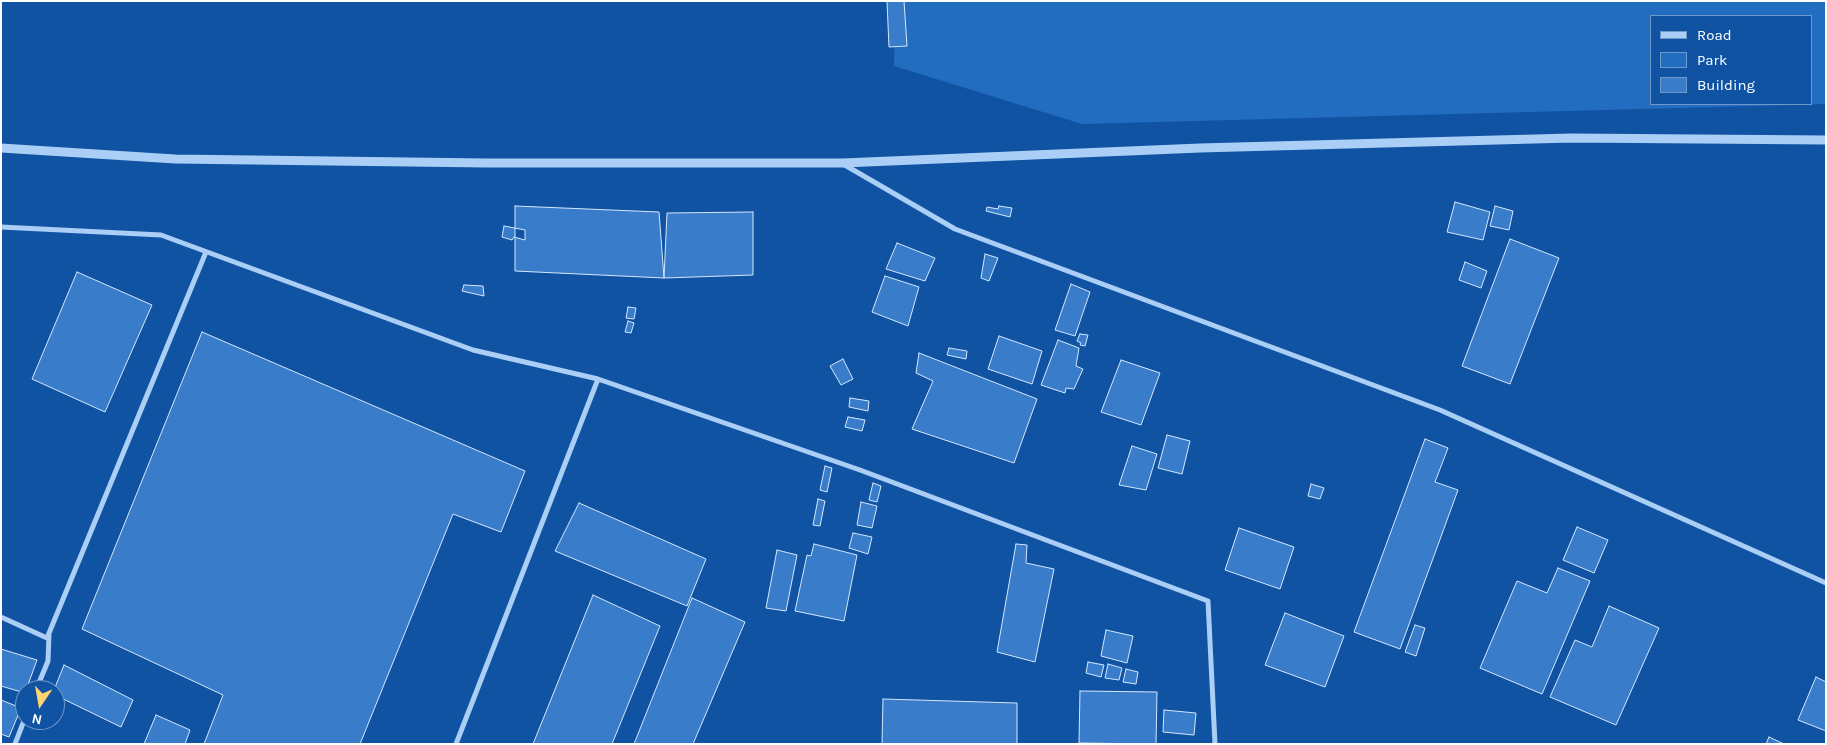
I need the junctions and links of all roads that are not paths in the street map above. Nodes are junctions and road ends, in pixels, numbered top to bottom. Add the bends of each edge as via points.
1 (1826, 140) edge
2 (1, 148) edge
3 (843, 164) junction
4 (1, 227) edge
5 (206, 252) junction
6 (598, 379) junction
7 (1826, 583) edge
8 (1, 617) edge
9 (49, 634) junction
10 (40, 680) edge
11 (20, 730) edge
12 (15, 744) edge
13 (456, 744) edge
14 (1215, 744) edge

1 - 3 street via 1571,138 1200,148
2 - 3 street via 175,159
3 - 7 street via 955,229 1440,410
4 - 5 street via 161,235
5 - 6 street via 473,350
5 - 9 street
6 - 13 street
6 - 14 street via 860,470 1208,601
8 - 9 street via 47,638
9 - 10 street via 48,661
11 - 12 street

